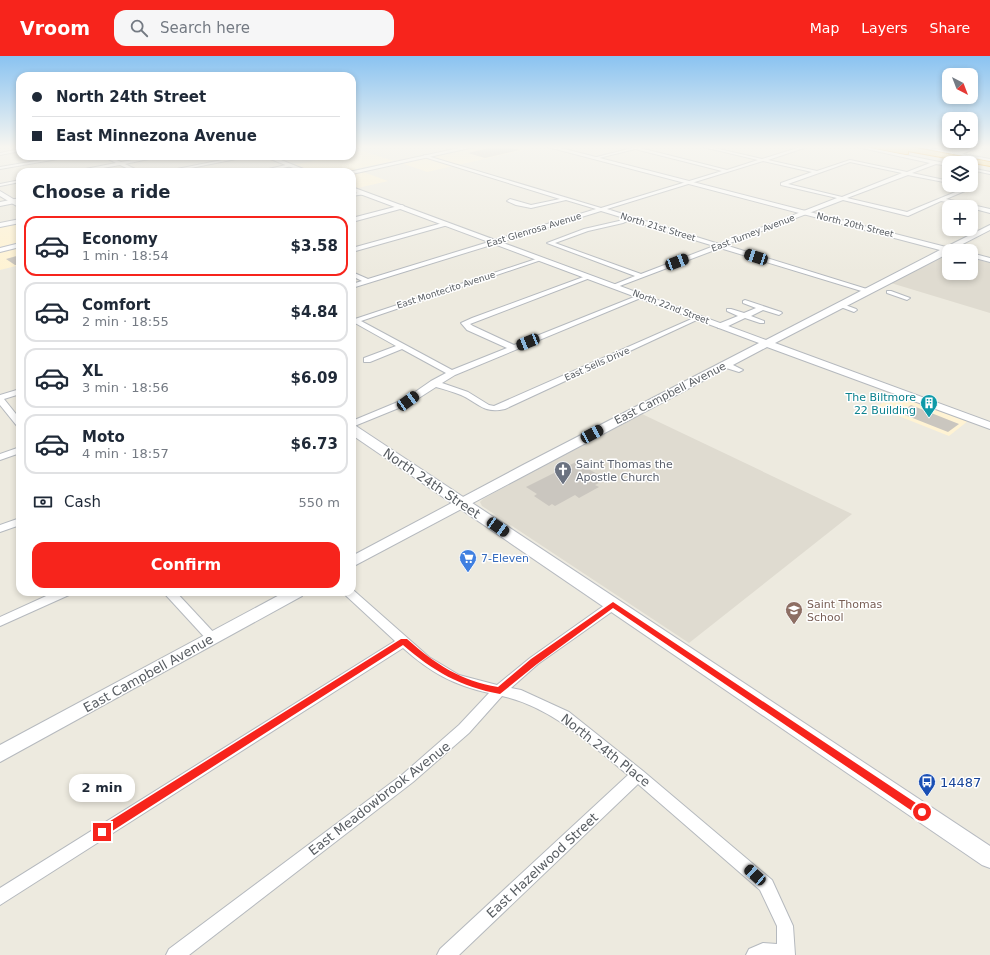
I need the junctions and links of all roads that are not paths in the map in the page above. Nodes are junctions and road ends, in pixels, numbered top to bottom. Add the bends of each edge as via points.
1 (529, 188) edge
2 (673, 188) edge
3 (708, 188) edge
4 (800, 188) edge
5 (868, 188) edge
6 (356, 190) edge
7 (959, 192) edge
8 (0, 193) edge
9 (363, 193) junction
10 (356, 194) edge
11 (842, 198) junction
12 (565, 199) junction
13 (16, 200) edge
14 (941, 200) junction
15 (510, 201) dead end
16 (0, 204) edge
17 (402, 207) junction
18 (602, 210) junction
19 (990, 211) edge
20 (805, 213) junction
21 (628, 218) junction
22 (356, 219) edge
23 (16, 222) edge
24 (446, 224) junction
25 (0, 225) edge
26 (990, 227) edge
27 (496, 242) junction
28 (543, 243) dead end
29 (553, 243) junction
30 (960, 244) edge
31 (16, 246) edge
32 (720, 246) junction
33 (942, 248) edge
34 (356, 249) edge
35 (0, 250) edge
36 (942, 254) edge
37 (978, 257) edge
38 (541, 259) junction
39 (990, 260) edge
40 (356, 276) edge
41 (641, 276) junction
42 (588, 277) junction
43 (367, 281) junction
44 (356, 285) edge
45 (615, 286) junction
46 (868, 291) junction
47 (890, 292) dead end
48 (641, 296) junction
49 (907, 298) dead end
50 (745, 302) dead end
51 (840, 305) junction
52 (762, 308) junction
53 (729, 310) dead end
54 (854, 310) dead end
55 (779, 313) dead end
56 (745, 315) junction
57 (698, 318) junction
58 (356, 320) edge
59 (356, 322) edge
60 (762, 322) dead end
61 (721, 326) junction
62 (767, 343) junction
63 (402, 346) junction
64 (514, 348) junction
65 (367, 360) dead end
66 (726, 365) junction
67 (739, 370) dead end
68 (452, 373) junction
69 (434, 383) junction
70 (16, 393) edge
71 (0, 399) edge
72 (16, 419) edge
73 (356, 422) edge
74 (990, 426) edge
75 (356, 432) edge
76 (16, 451) edge
77 (0, 457) edge
78 (462, 503) junction
79 (16, 523) edge
80 (0, 529) edge
81 (356, 560) edge
82 (56, 596) edge
83 (174, 596) edge
84 (290, 596) edge
85 (353, 596) edge
86 (613, 604) junction
87 (0, 622) edge
88 (212, 638) junction
89 (404, 641) junction
90 (500, 690) junction
91 (0, 754) edge
92 (638, 775) junction
93 (990, 858) edge
94 (0, 897) edge
95 (786, 954) edge
96 (175, 955) edge
97 (446, 955) edge
98 (755, 955) edge

1 - 12 street, North 21st Street
2 - 18 street, East Glenrosa Avenue
3 - 20 street, North 20th Street
4 - 11 street
5 - 11 street, East Turney Avenue
6 - 9 street, North 22nd Street
7 - 14 street
8 - 13 main road
9 - 10 street
9 - 17 street, North 22nd Street
11 - 14 street via 908,214
11 - 20 street, East Turney Avenue
12 - 15 street via 534,207
12 - 18 street, North 21st Street
13 - 16 street
14 - 19 street
17 - 22 street
17 - 24 street, North 22nd Street
18 - 21 street, North 21st Street
18 - 27 street, East Glenrosa Avenue
20 - 32 street, East Turney Avenue
20 - 33 street, North 20th Street
21 - 29 street
21 - 32 street, North 21st Street
23 - 25 street
24 - 27 street, North 22nd Street
24 - 34 street
26 - 30 street, East Campbell Avenue
27 - 38 street, North 22nd Street
27 - 43 street, East Glenrosa Avenue
28 - 29 street
29 - 41 street
31 - 35 main road
32 - 41 street, East Turney Avenue
32 - 46 street, North 21st Street
36 - 46 street, East Campbell Avenue
37 - 39 street
38 - 42 street, North 22nd Street
38 - 58 street, East Montecito Avenue
40 - 43 street
41 - 45 street, East Turney Avenue
42 - 45 street, North 22nd Street
42 - 64 street via 465,323 470,328
43 - 44 street, East Glenrosa Avenue
45 - 48 street, North 22nd Street
46 - 51 street, East Campbell Avenue
47 - 49 street
48 - 57 street, North 22nd Street
48 - 64 street
50 - 52 street
51 - 54 street
51 - 62 street, East Campbell Avenue
52 - 55 street
52 - 56 street
53 - 56 street
56 - 60 street
56 - 61 street
57 - 61 street, North 22nd Street
57 - 69 street, East Sells Drive via 494,409
59 - 63 street
61 - 62 street, North 22nd Street
62 - 66 street, East Campbell Avenue
62 - 74 street, North 22nd Street
63 - 65 street
63 - 68 street
64 - 68 street
66 - 67 street
66 - 78 street, East Campbell Avenue
68 - 69 street
69 - 73 street via 408,401
70 - 71 street
71 - 72 street
75 - 78 main road, North 24th Street
76 - 77 street
78 - 81 street, East Campbell Avenue
78 - 86 main road, North 24th Street
79 - 80 street
82 - 87 street
83 - 88 street
84 - 88 street, East Campbell Avenue
85 - 89 street, North 24th Place
86 - 90 street, East Meadowbrook Avenue via 534,661
86 - 93 main road, North 24th Street
88 - 91 street, East Campbell Avenue
89 - 90 street, North 24th Place via 425,660 456,678
89 - 94 street
90 - 92 street, North 24th Place via 516,694 564,716
90 - 96 street, East Meadowbrook Avenue via 464,729 408,778
92 - 95 street, North 24th Place via 766,885 785,926
92 - 97 street, East Hazelwood Street
95 - 98 street via 763,952

